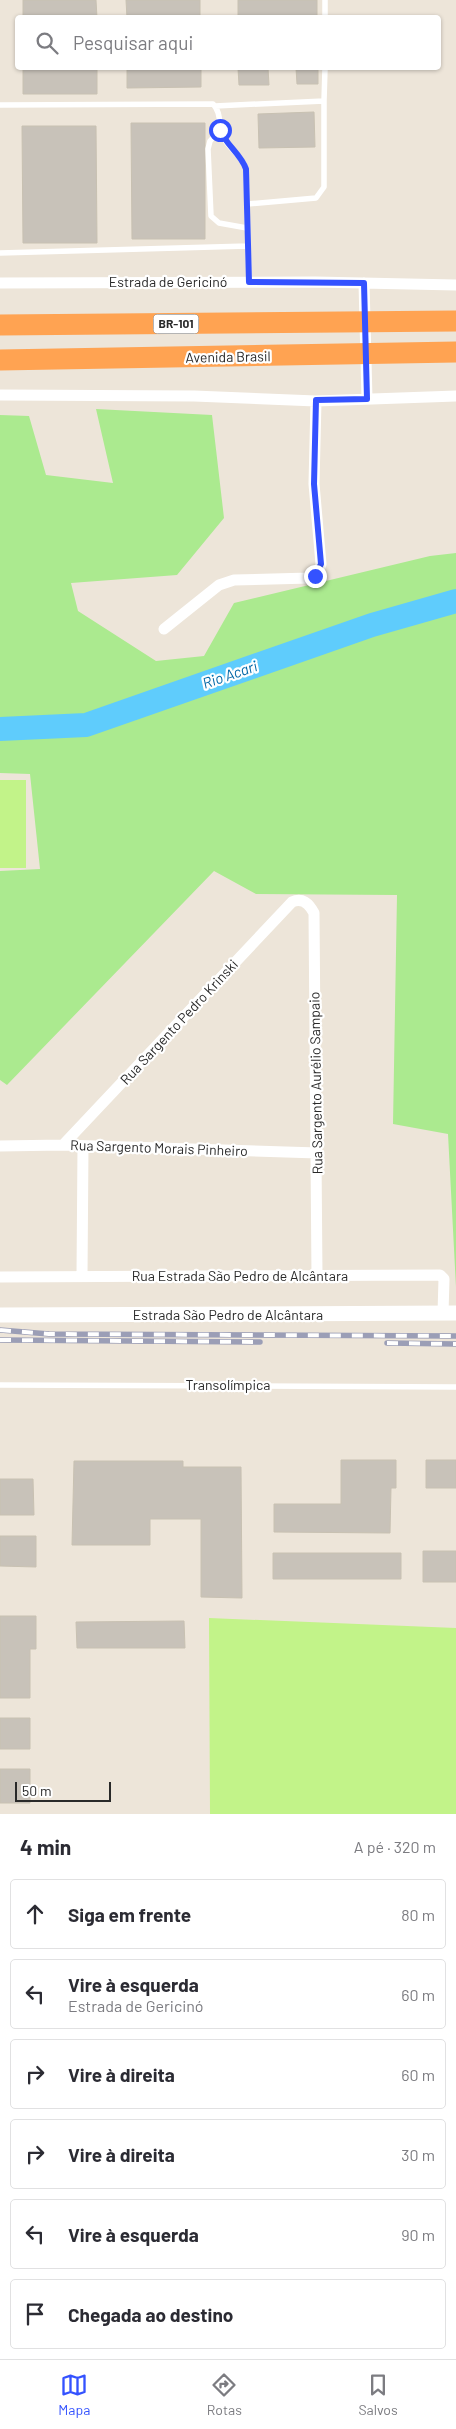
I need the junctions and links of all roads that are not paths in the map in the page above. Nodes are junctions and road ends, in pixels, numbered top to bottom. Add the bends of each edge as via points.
1 (325, 0) edge
2 (325, 15) edge
3 (325, 70) edge
4 (324, 101) junction
5 (0, 104) edge
6 (215, 106) junction
7 (220, 130) junction
8 (247, 204) junction
9 (247, 228) junction
10 (248, 246) junction
11 (0, 252) edge
12 (249, 282) junction
13 (0, 283) edge
14 (364, 283) junction
15 (456, 284) edge
16 (456, 321) edge
17 (0, 325) edge
18 (456, 352) edge
19 (0, 360) edge
20 (0, 395) edge
21 (456, 396) edge
22 (367, 399) junction
23 (316, 400) junction
24 (164, 628) dead end
25 (297, 900) joint
26 (63, 1145) junction
27 (0, 1146) edge
28 (84, 1146) junction
29 (318, 1153) junction
30 (82, 1276) junction
31 (318, 1276) junction
32 (0, 1277) edge
33 (449, 1313) edge
34 (0, 1315) edge
35 (0, 1385) edge
36 (456, 1387) edge

1 - 2 lane
3 - 4 lane
4 - 6 lane
4 - 8 lane via 324,186 316,198
5 - 6 lane via 208,103
6 - 7 lane
7 - 8 lane via 244,164
7 - 9 lane via 210,141 208,149 211,216 219,223
8 - 9 lane
9 - 10 lane
10 - 11 lane
10 - 12 lane
12 - 13 street, Estrada de Gericinó
12 - 14 street, Estrada de Gericinó
14 - 15 street, Estrada de Gericinó
14 - 22 street
16 - 17 highway, BR-101
18 - 19 highway, Avenida Brasil
20 - 23 street
21 - 22 street
22 - 23 street
23 - 24 street via 314,484 319,571 310,578 234,580 220,585
25 - 26 street, Rua Sargento Pedro Krinski
25 - 29 street, Rua Sargento Aurélio Sampaio via 304,901 314,913
26 - 27 street, Rua Sargento Morais Pinheiro
26 - 28 street, Rua Sargento Morais Pinheiro
28 - 29 street, Rua Sargento Morais Pinheiro
28 - 30 street
29 - 31 street, Rua Sargento Aurélio Sampaio
30 - 31 street, Rua Estrada São Pedro de Alcântara
30 - 32 street, Rua Estrada São Pedro de Alcântara
31 - 33 street, Rua Estrada São Pedro de Alcântara via 440,1275 444,1279
33 - 34 street, Estrada São Pedro de Alcântara
35 - 36 lane, Transolímpica

